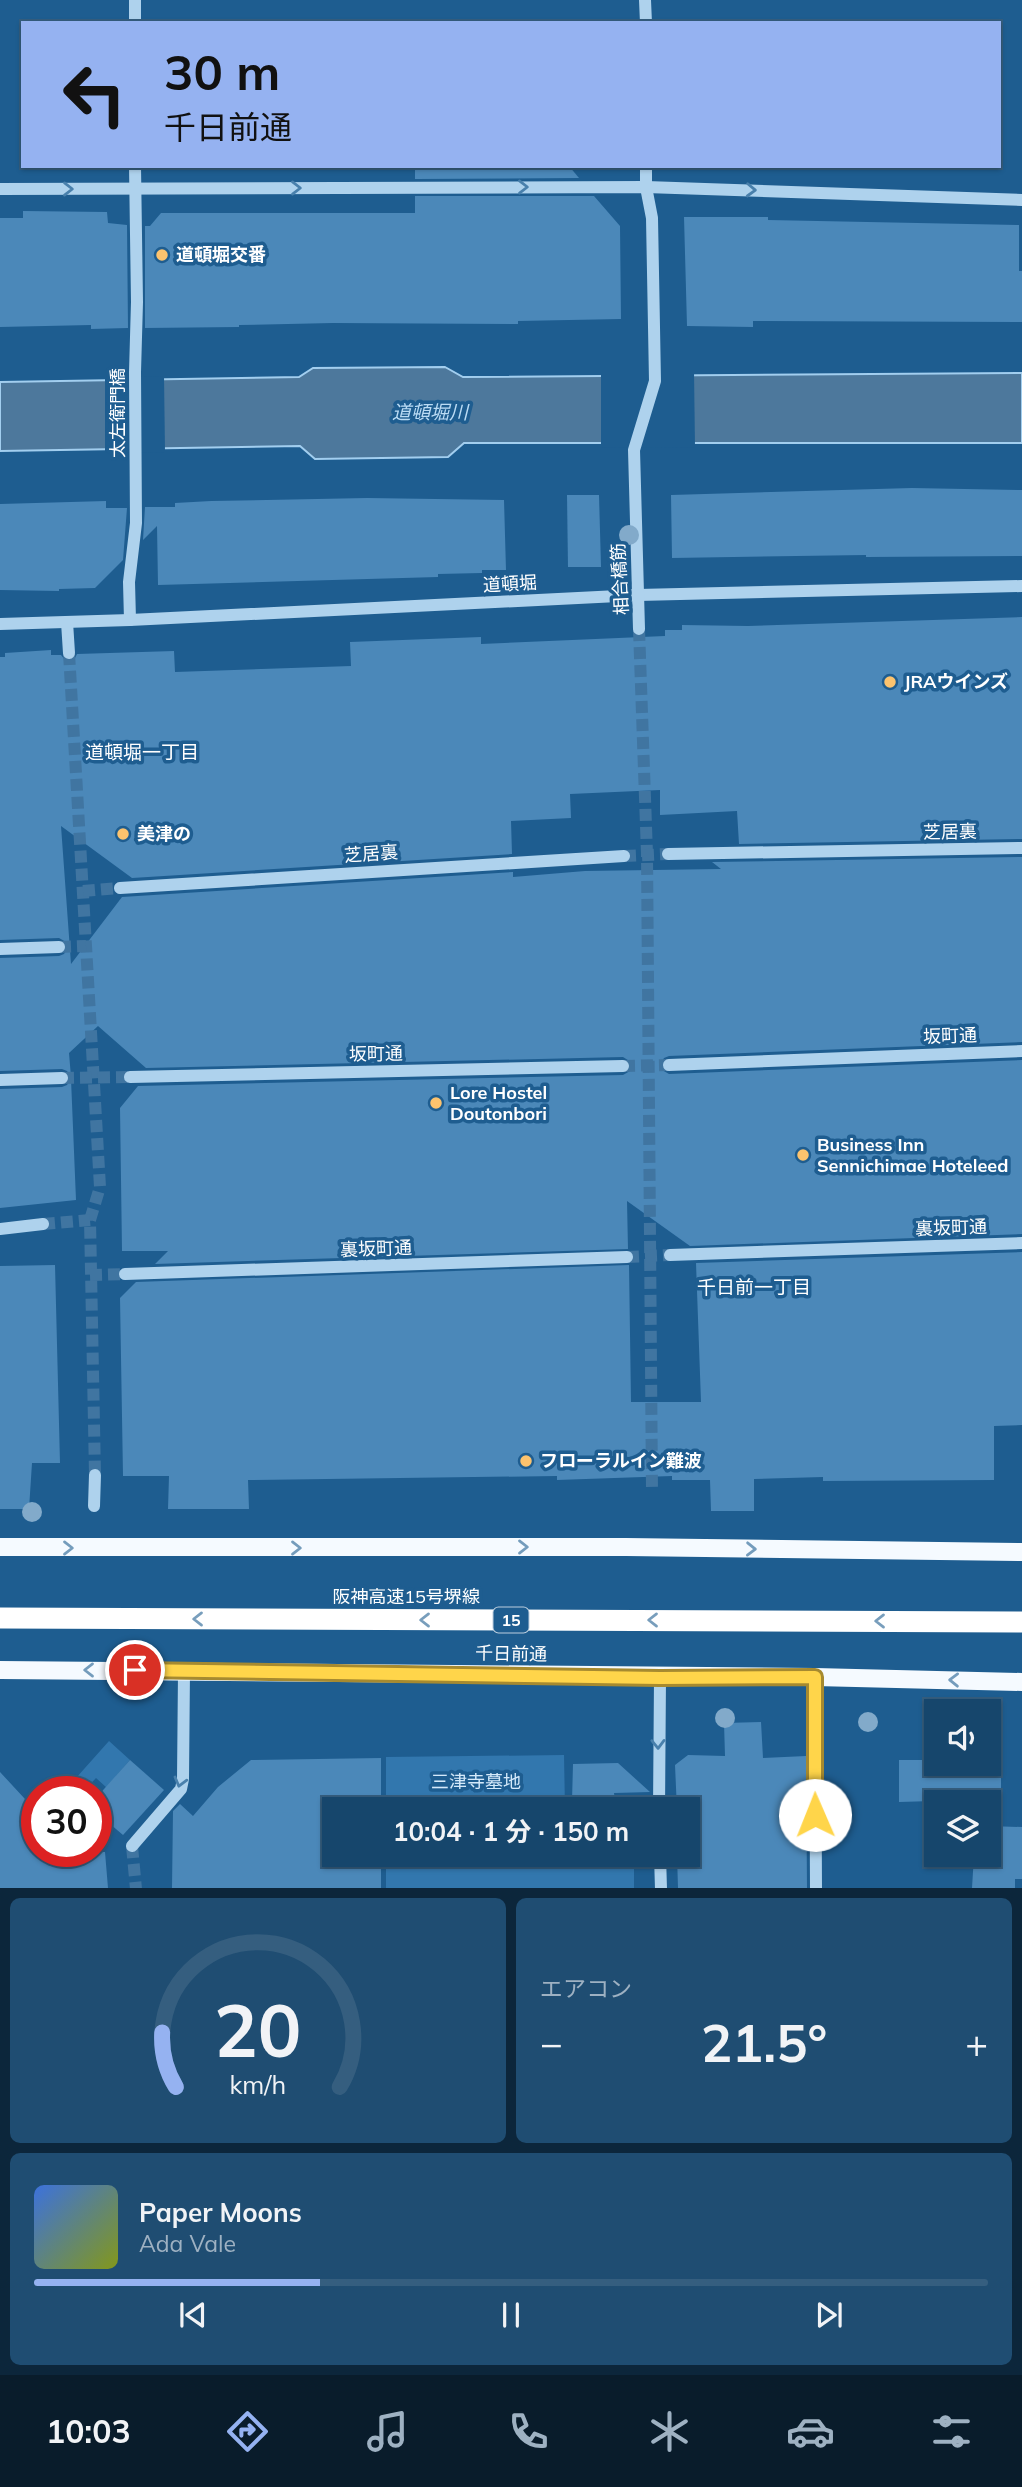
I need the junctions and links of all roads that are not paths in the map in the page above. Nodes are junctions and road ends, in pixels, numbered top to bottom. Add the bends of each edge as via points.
1 (135, 0) edge
2 (645, 0) edge
3 (135, 21) edge
4 (646, 21) edge
5 (135, 168) edge
6 (646, 168) edge
7 (646, 187) junction
8 (135, 188) junction
9 (0, 189) edge
10 (1022, 200) edge
11 (1022, 586) edge
12 (638, 595) junction
13 (130, 620) junction
14 (67, 622) junction
15 (0, 624) edge
16 (639, 629) tunnel mouth
17 (69, 653) tunnel mouth
18 (1022, 848) edge
19 (668, 854) tunnel mouth
20 (624, 856) tunnel mouth
21 (120, 888) tunnel mouth
22 (59, 947) tunnel mouth
23 (0, 948) edge
24 (1022, 1051) edge
25 (669, 1065) tunnel mouth
26 (623, 1066) tunnel mouth
27 (130, 1077) tunnel mouth
28 (62, 1079) tunnel mouth
29 (0, 1080) edge
30 (43, 1224) tunnel mouth
31 (0, 1229) edge
32 (1022, 1243) edge
33 (670, 1255) tunnel mouth
34 (627, 1257) tunnel mouth
35 (125, 1274) tunnel mouth
36 (95, 1475) tunnel mouth
37 (94, 1506) dead end
38 (0, 1547) edge
39 (1022, 1552) edge
40 (0, 1618) edge
41 (1022, 1622) edge
42 (0, 1670) edge
43 (184, 1671) junction
44 (815, 1677) junction
45 (660, 1678) junction
46 (1022, 1682) edge
47 (659, 1797) edge
48 (132, 1846) dead end
49 (660, 1867) edge
50 (661, 1888) edge
51 (816, 1888) edge

1 - 3 street
2 - 4 street
5 - 8 street, 太左衛門橋
6 - 7 street, 相合橋筋
8 -> 7 street
7 -> 10 street
7 - 12 street, 相合橋筋 via 652,218 655,381 634,450
9 -> 8 street
8 - 13 street, 太左衛門橋 via 136,523
11 - 12 street, 道頓堀
12 - 13 street, 道頓堀
12 - 16 street, 相合橋筋
13 - 14 street, 道頓堀
14 - 15 street, 道頓堀
14 - 17 street
18 - 19 street, 芝居裏
20 - 21 street, 芝居裏
22 - 23 street
24 - 25 street, 坂町通
26 - 27 street, 坂町通
28 - 29 street
30 - 31 street
32 - 33 street, 裏坂町通
34 - 35 street, 裏坂町通
36 - 37 street
38 -> 39 main road
41 -> 40 highway, 阪神高速15号堺線 / 15
43 -> 42 main road, 千日前通
43 - 45 main road, 千日前通
43 -> 48 street via 181,1789
44 - 45 main road, 千日前通
46 -> 44 main road, 千日前通
44 - 51 street
45 -> 47 street
49 - 50 street

